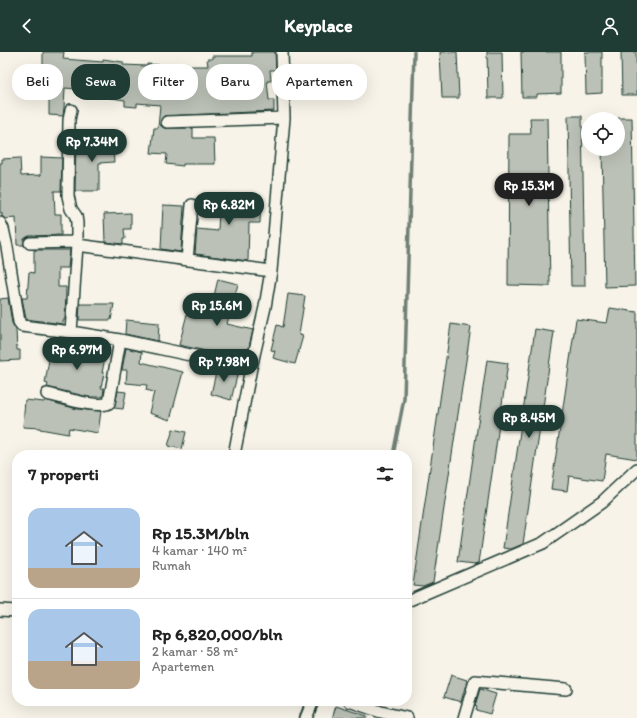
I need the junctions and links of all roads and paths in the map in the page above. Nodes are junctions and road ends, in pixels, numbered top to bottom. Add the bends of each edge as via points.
1 (282, 52) edge
2 (71, 110) dead end
3 (284, 118) junction
4 (167, 122) dead end
5 (192, 204) dead end
6 (0, 223) edge
7 (30, 243) dead end
8 (77, 243) junction
9 (186, 260) junction
10 (271, 271) junction
11 (71, 332) junction
12 (120, 340) junction
13 (251, 368) junction
14 (47, 394) dead end
15 (235, 450) edge
16 (637, 469) edge
17 (412, 599) edge
18 (0, 610) edge
19 (12, 611) edge
20 (566, 689) dead end
21 (311, 706) edge
22 (361, 706) edge
23 (385, 716) edge
24 (306, 718) edge
25 (407, 718) edge
26 (464, 718) edge

1 - 3 street
2 - 8 street via 68,196 71,209 76,216
3 - 4 street
3 - 10 street
5 - 9 street
6 - 11 street via 7,247 19,322 22,326
7 - 8 street
8 - 9 street
8 - 11 street
9 - 10 street
10 - 13 street
11 - 12 street
12 - 13 street
12 - 14 street via 109,403 85,403
13 - 15 street
16 - 17 street via 602,502 543,543
18 - 19 street
20 - 26 street via 475,681
21 - 24 street
22 - 23 street
23 - 25 street

